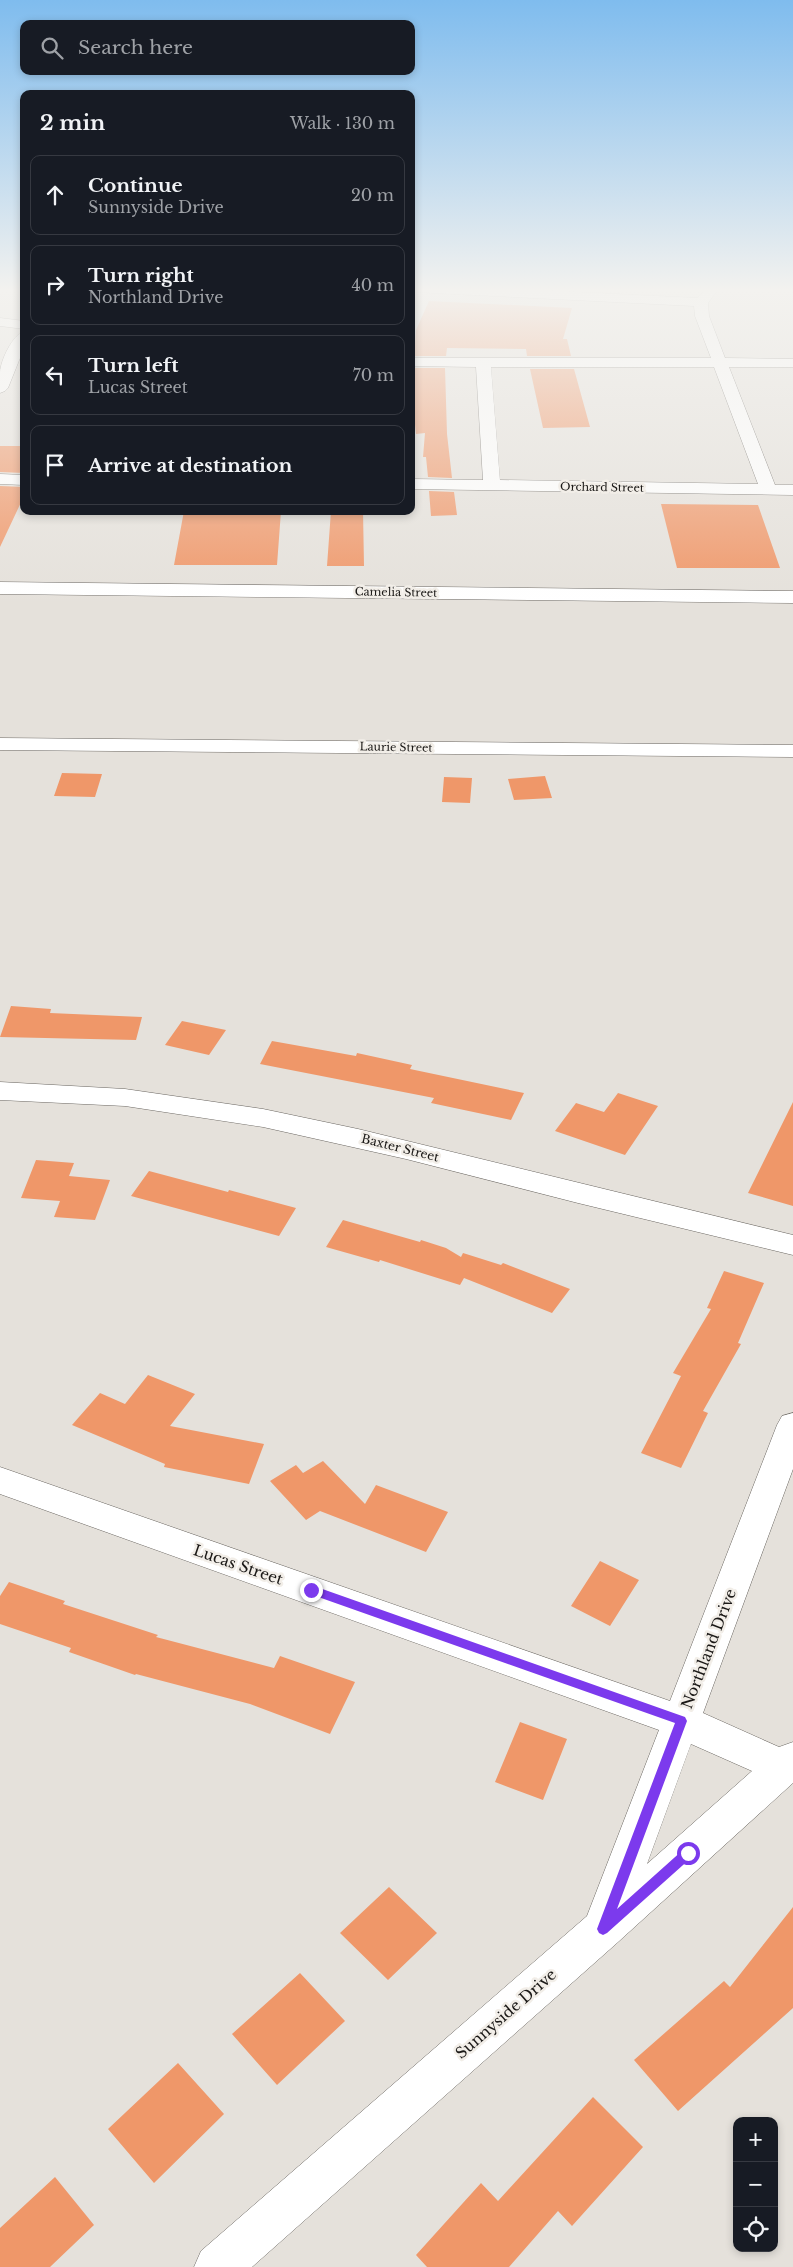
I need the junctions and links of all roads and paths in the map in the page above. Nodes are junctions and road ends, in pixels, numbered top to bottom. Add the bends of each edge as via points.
1 (485, 394) edge
2 (732, 394) edge
3 (0, 479) edge
4 (20, 480) edge
5 (415, 484) edge
6 (492, 486) junction
7 (768, 490) junction
8 (793, 490) edge
9 (0, 588) edge
10 (793, 597) edge
11 (0, 744) edge
12 (793, 751) edge
13 (0, 1090) edge
14 (793, 1245) edge
15 (793, 1425) edge
16 (0, 1480) edge
17 (681, 1721) junction
18 (788, 1763) edge
19 (603, 1929) junction
20 (216, 2267) edge

1 - 6 street
2 - 7 street
3 - 4 street
5 - 6 street, Orchard Street
6 - 7 street, Orchard Street
7 - 8 street, Orchard Street
9 - 10 street, Camelia Street
11 - 12 street, Laurie Street
13 - 14 street, Baxter Street via 166,1102 288,1122 348,1134
15 - 17 street, Northland Drive
16 - 17 street, Lucas Street
17 - 18 street, Lucas Street
17 - 19 street, Northland Drive
18 - 19 street, Sunnyside Drive
19 - 20 street, Sunnyside Drive

